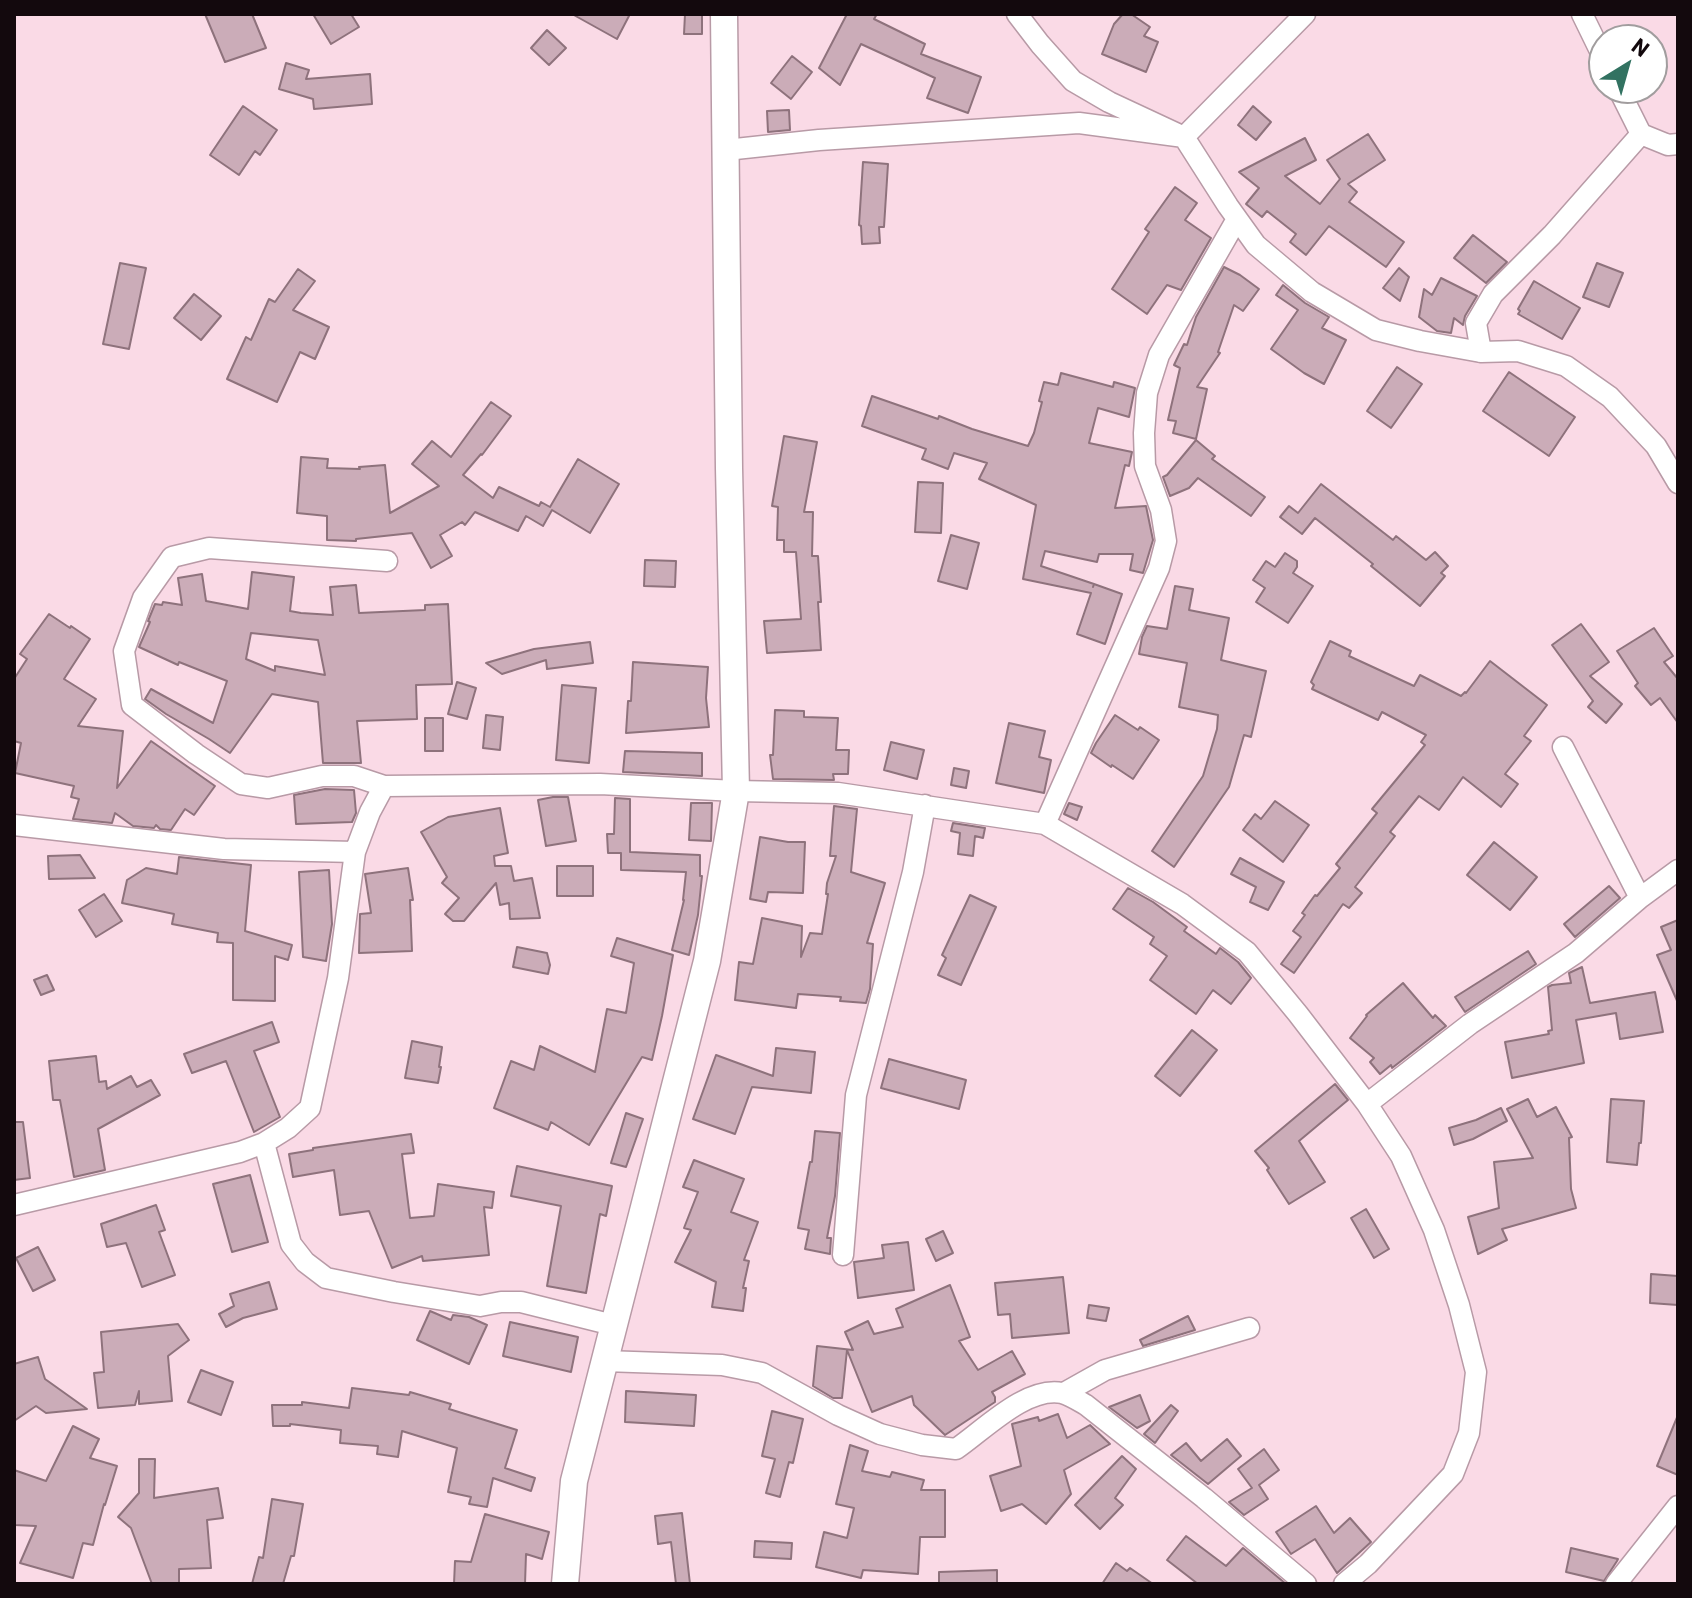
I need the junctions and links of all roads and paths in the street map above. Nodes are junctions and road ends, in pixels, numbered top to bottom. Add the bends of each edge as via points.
1 (724, 14) edge
2 (1017, 14) edge
3 (1305, 14) edge
4 (1626, 104) edge
5 (1641, 134) junction
6 (1184, 137) junction
7 (1678, 144) edge
8 (726, 150) junction
9 (1237, 219) junction
10 (1481, 352) junction
11 (1678, 483) edge
12 (387, 561) dead end
13 (1563, 747) dead end
14 (384, 786) junction
15 (736, 791) junction
16 (925, 805) junction
17 (1045, 824) junction
18 (14, 825) edge
19 (355, 852) junction
20 (1678, 870) edge
21 (1640, 898) junction
22 (1367, 1104) junction
23 (264, 1143) junction
24 (14, 1205) edge
25 (843, 1255) dead end
26 (613, 1325) junction
27 (1249, 1328) dead end
28 (604, 1361) junction
29 (1064, 1393) junction
30 (1678, 1506) edge
31 (565, 1584) edge
32 (1306, 1584) edge
33 (1344, 1584) edge
34 (1616, 1584) edge

1 - 8 street
2 - 6 street via 1073,81
3 - 6 street
4 - 5 street
5 - 7 street
5 - 10 street via 1493,294 1476,323
6 - 8 street via 1079,123
6 - 9 street
8 - 15 street
9 - 10 street via 1256,245 1312,292 1376,330
9 - 17 street via 1159,355 1147,393 1145,466 1166,541 1159,568
10 - 11 street via 1518,351 1566,366 1610,397 1656,446
12 - 14 street via 209,548 172,557 143,598 124,651 132,705 241,784 268,788 322,776 354,776
13 - 21 street
14 - 15 street via 600,784
14 - 19 street
15 - 16 street via 838,793
15 - 26 street via 707,961
16 - 17 street
16 - 25 street via 856,1095
17 - 22 street via 1182,904 1247,952
18 - 19 street via 224,849
19 - 23 street via 338,978 310,1108
20 - 21 street
21 - 22 street via 1576,953 1470,1024
22 - 33 street via 1401,1156 1434,1230 1476,1372 1469,1433 1453,1474
23 - 24 street
23 - 26 street via 291,1244 326,1278 480,1306 521,1302
26 - 28 street
27 - 29 street via 1105,1370
28 - 29 street via 722,1365 762,1373 880,1434 956,1449 1041,1393
28 - 31 street via 574,1481
29 - 32 street via 1109,1423
30 - 34 street

